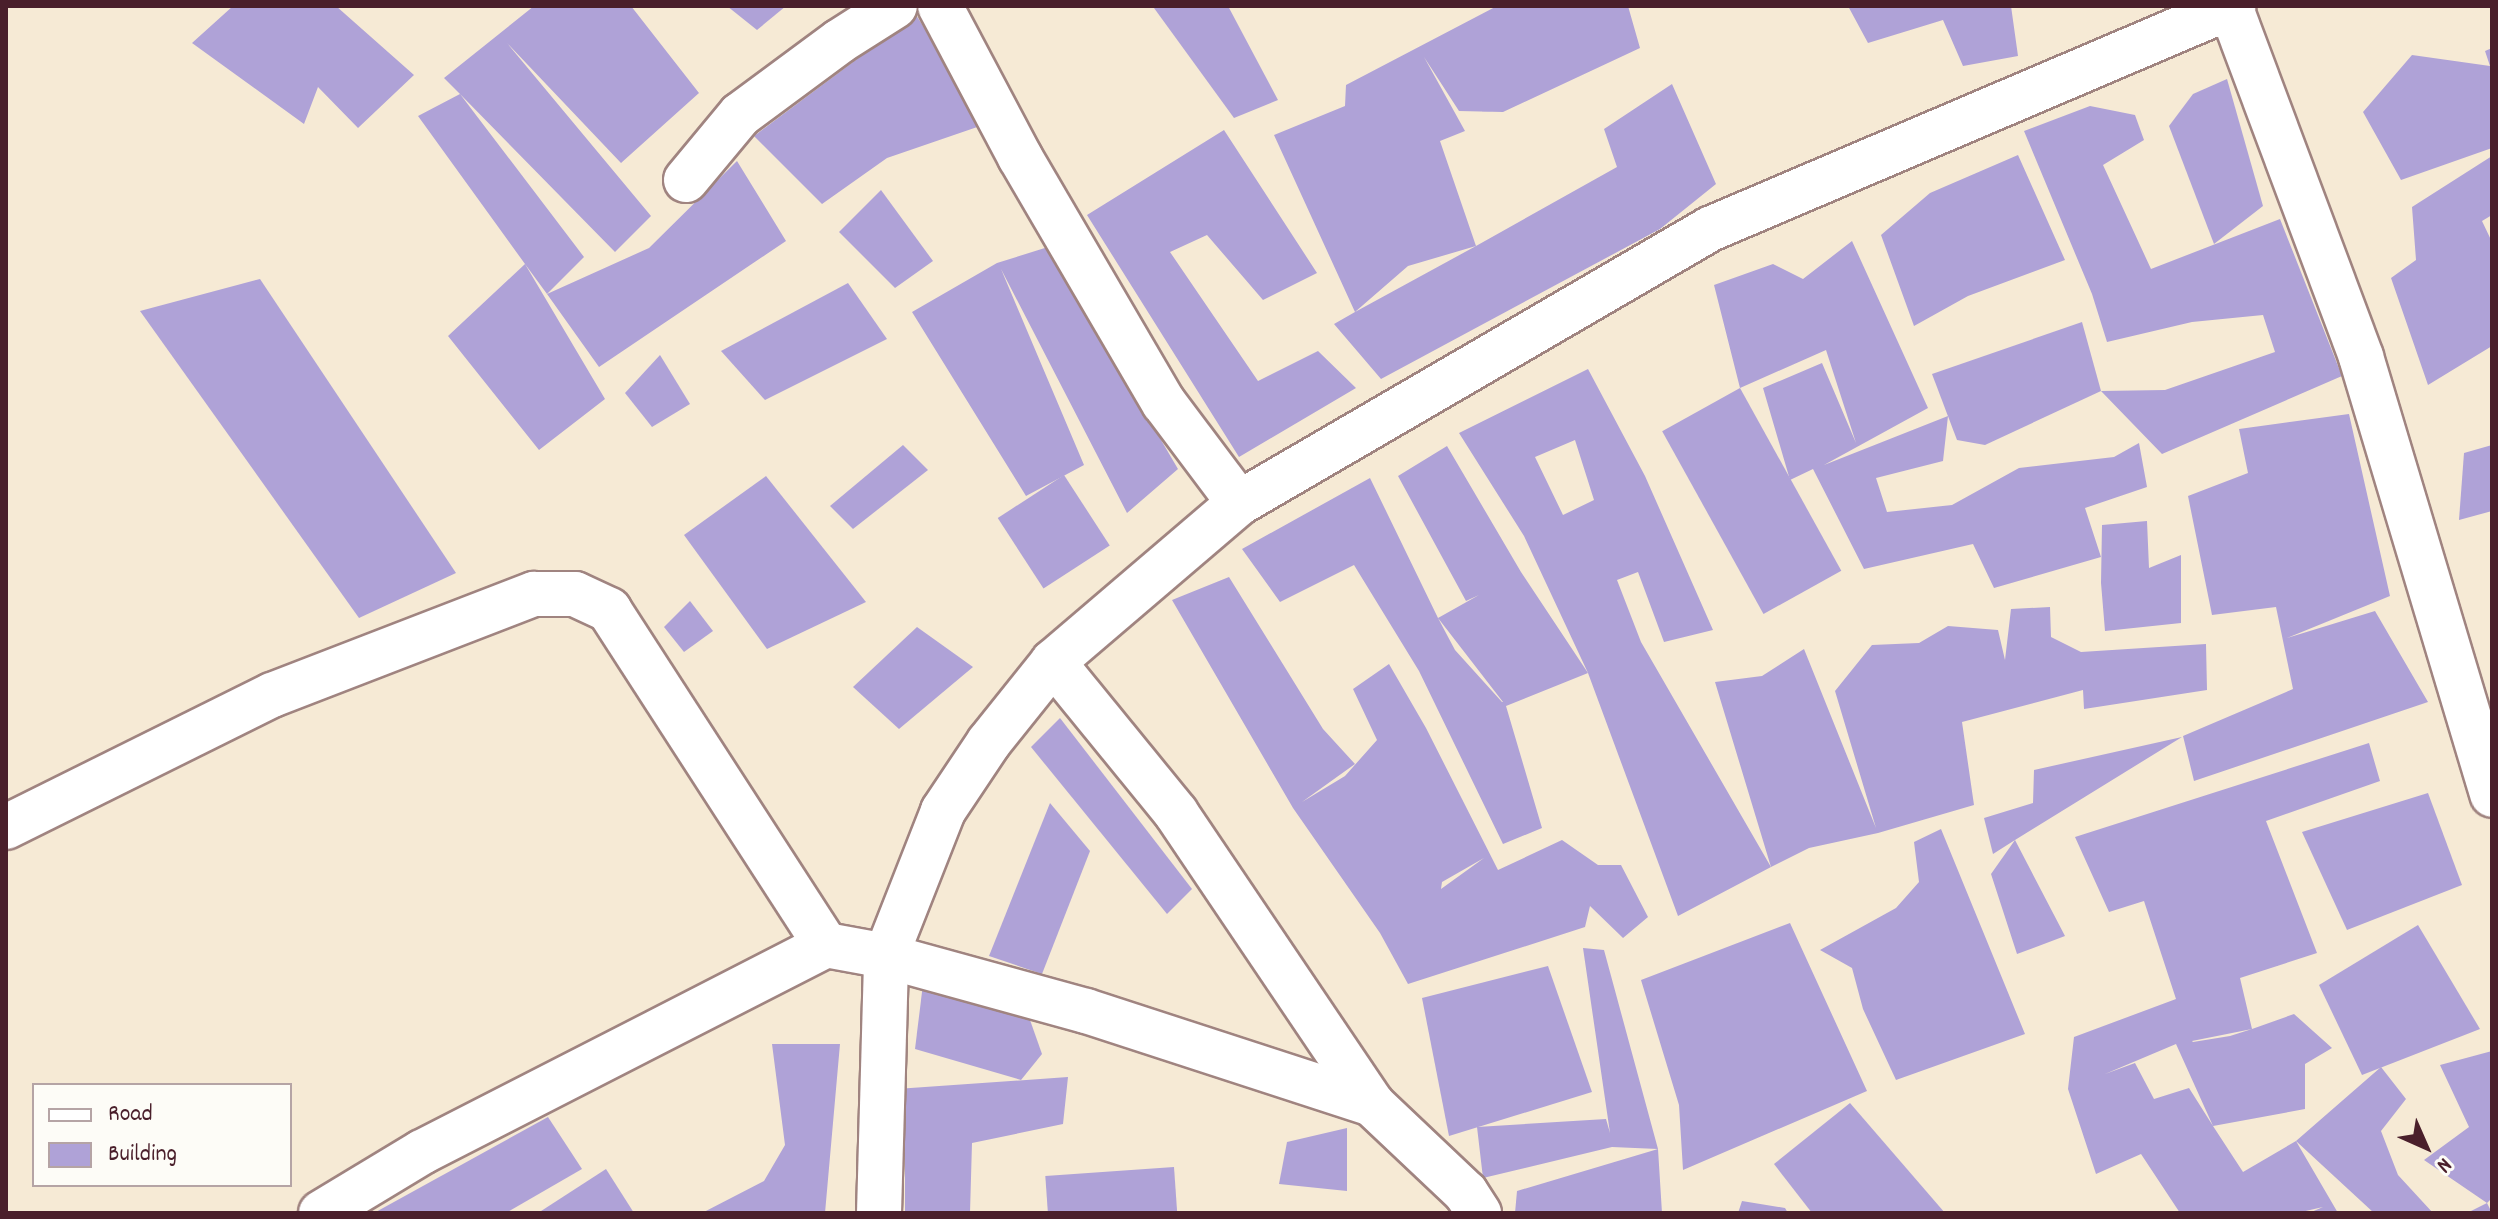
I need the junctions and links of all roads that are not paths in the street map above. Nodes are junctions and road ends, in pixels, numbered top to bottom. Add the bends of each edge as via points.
1 (895, 6) edge
2 (940, 6) edge
3 (2231, 6) edge
4 (686, 180) dead end
5 (1239, 503) junction
6 (1053, 662) junction
7 (2492, 795) edge
8 (6, 827) edge
9 (826, 945) junction
10 (886, 956) junction
11 (1372, 1104) junction
12 (321, 1213) edge
13 (879, 1213) edge
14 (1479, 1213) edge

1 - 4 street via 740,115
2 - 5 street via 1020,157 1164,403
3 - 5 street via 1710,229
3 - 7 street via 2361,357
5 - 6 street
6 - 10 street via 943,811
6 - 11 street via 1176,813
8 - 9 street via 272,695 534,594 575,594 609,610
9 - 10 street
9 - 12 street via 422,1152
10 - 11 street via 1086,1011
10 - 13 street
11 - 14 street via 1466,1193

